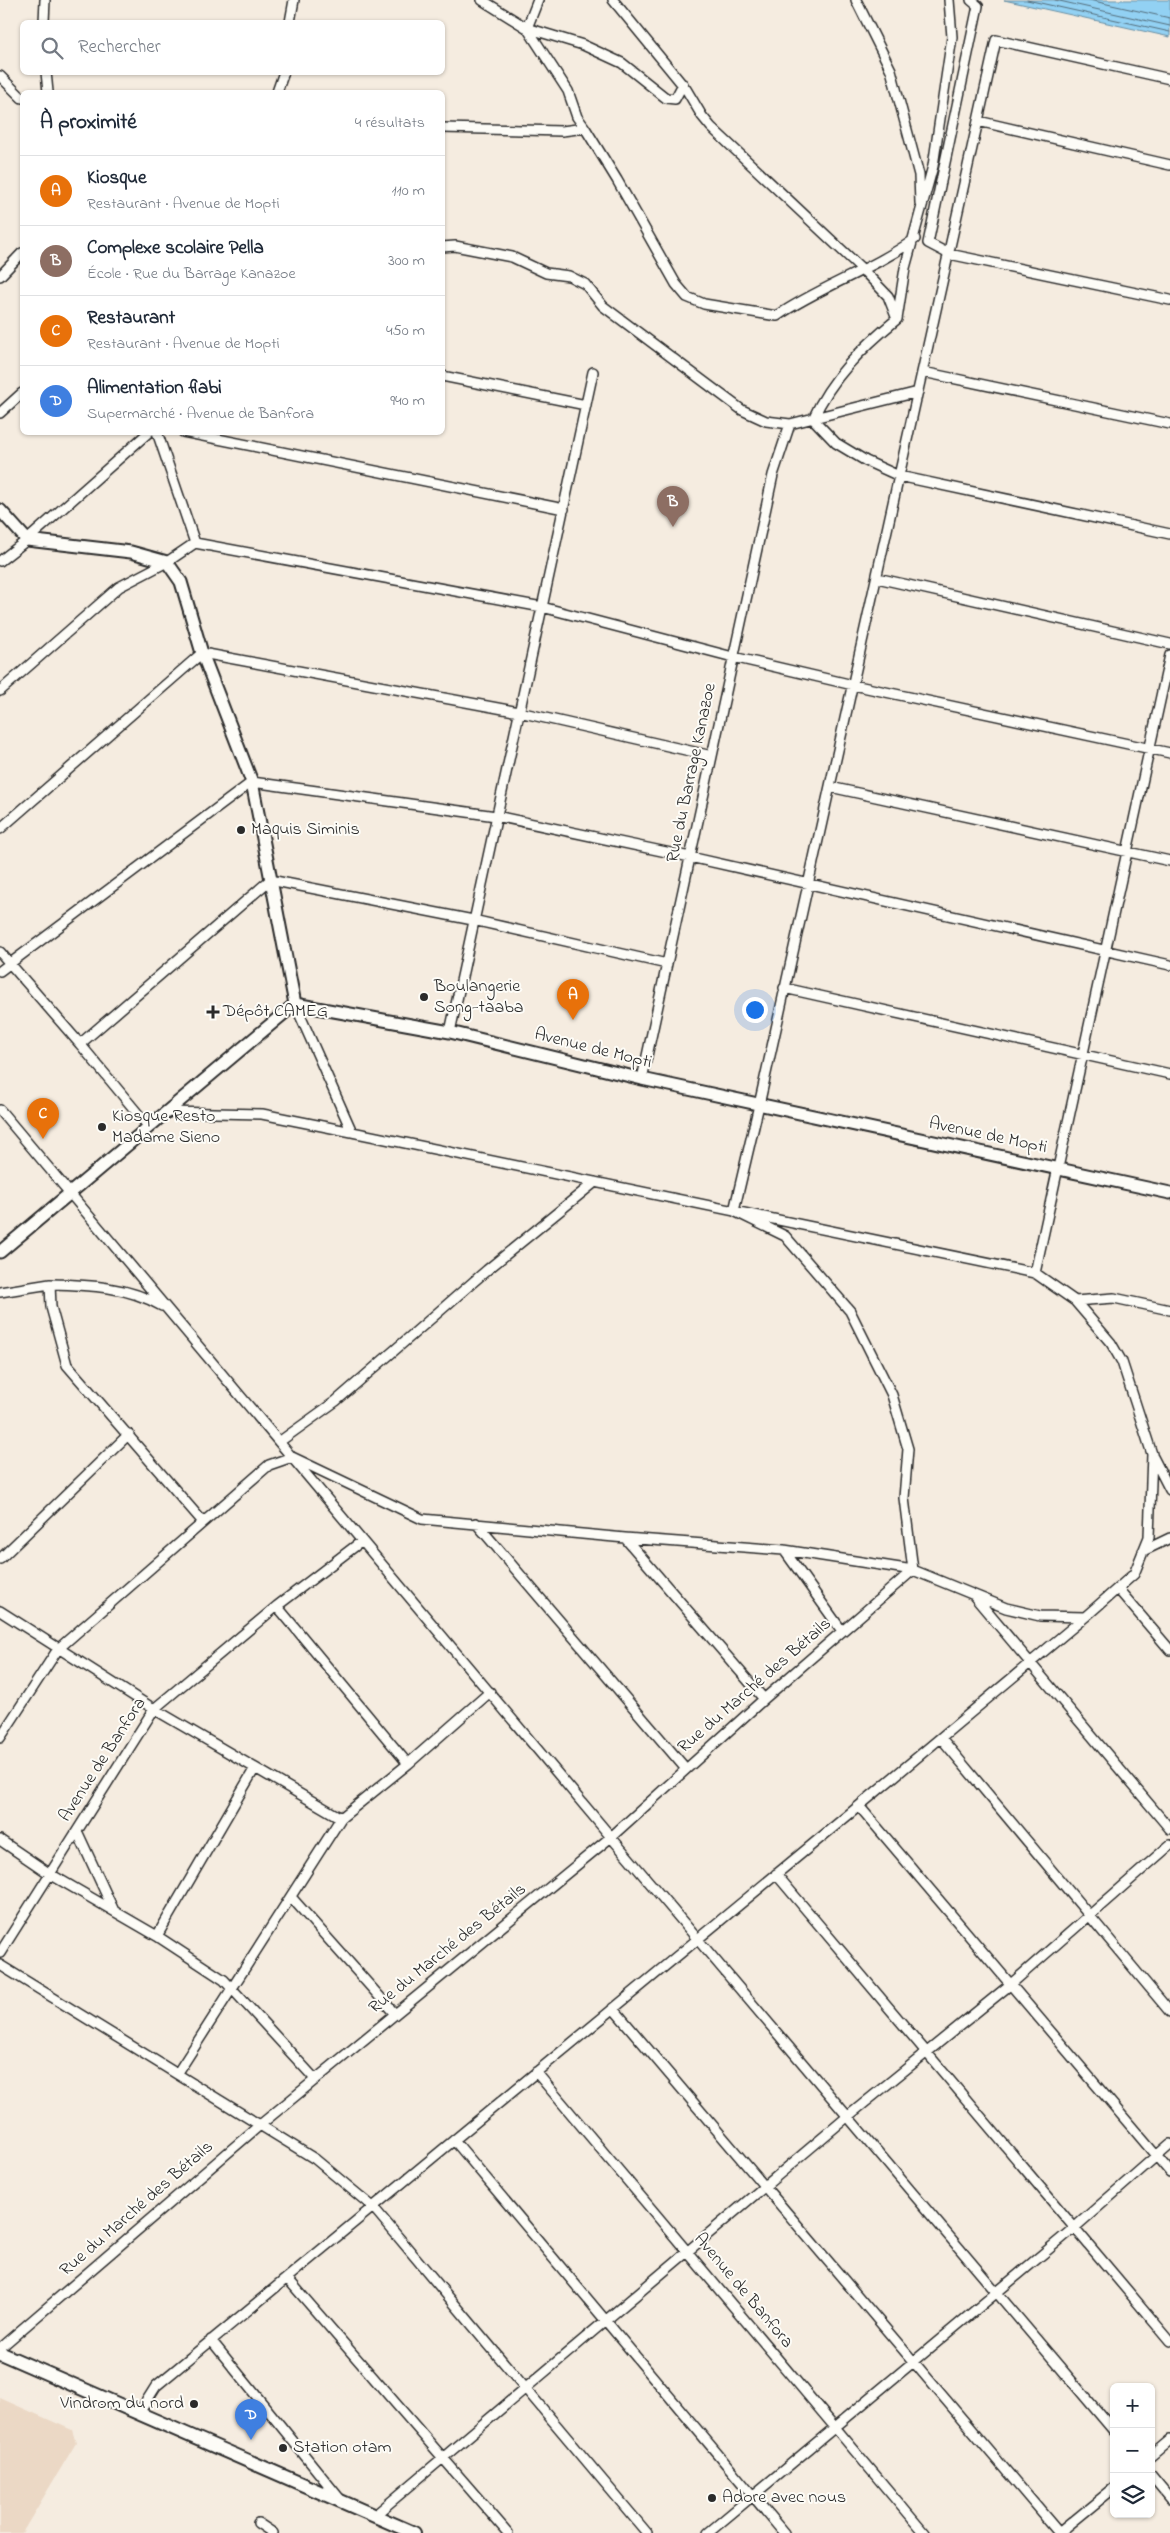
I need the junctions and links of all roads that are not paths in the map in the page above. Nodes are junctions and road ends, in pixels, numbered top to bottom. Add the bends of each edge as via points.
1 (45, 0) edge
2 (294, 0) edge
3 (482, 0) edge
4 (538, 0) edge
5 (613, 0) edge
6 (856, 0) edge
7 (949, 0) edge
8 (971, 0) edge
9 (44, 20) edge
10 (290, 20) edge
11 (527, 28) junction
12 (46, 75) edge
13 (283, 75) edge
14 (0, 76) edge
15 (1170, 79) edge
16 (683, 84) junction
17 (48, 90) edge
18 (278, 90) edge
19 (20, 96) edge
20 (978, 121) junction
21 (445, 128) edge
22 (585, 128) junction
23 (1170, 165) edge
24 (919, 218) junction
25 (915, 239) junction
26 (445, 246) edge
27 (949, 254) junction
28 (20, 255) edge
29 (863, 270) junction
30 (0, 276) edge
31 (1170, 300) edge
32 (897, 320) junction
33 (593, 372) dead end
34 (923, 372) junction
35 (445, 377) edge
36 (918, 392) junction
37 (20, 395) edge
38 (586, 405) junction
39 (0, 413) edge
40 (813, 418) junction
41 (790, 424) junction
42 (1170, 424) edge
43 (145, 435) edge
44 (158, 435) edge
45 (198, 435) edge
46 (900, 476) junction
47 (564, 509) junction
48 (0, 510) edge
49 (1170, 534) edge
50 (27, 540) junction
51 (195, 543) junction
52 (0, 560) edge
53 (167, 562) junction
54 (877, 578) junction
55 (542, 607) junction
56 (1170, 644) edge
57 (202, 653) junction
58 (1170, 656) edge
59 (734, 657) junction
60 (853, 685) junction
61 (0, 691) edge
62 (519, 712) junction
63 (1150, 749) junction
64 (1170, 753) edge
65 (712, 756) junction
66 (252, 782) junction
67 (830, 787) junction
68 (496, 816) junction
69 (0, 828) edge
70 (1127, 851) junction
71 (690, 857) junction
72 (1170, 861) edge
73 (270, 880) junction
74 (809, 884) junction
75 (473, 920) junction
76 (0, 952) edge
77 (1105, 952) junction
78 (9, 963) junction
79 (667, 964) junction
80 (1170, 965) edge
81 (0, 971) edge
82 (784, 988) junction
83 (295, 1004) junction
84 (450, 1032) junction
85 (80, 1044) junction
86 (1082, 1056) junction
87 (1170, 1074) edge
88 (642, 1079) junction
89 (760, 1105) junction
90 (0, 1110) edge
91 (166, 1112) junction
92 (149, 1126) junction
93 (352, 1132) junction
94 (1058, 1169) junction
95 (596, 1182) junction
96 (70, 1193) junction
97 (1170, 1194) edge
98 (734, 1211) junction
99 (0, 1252) edge
100 (1035, 1273) junction
101 (50, 1284) junction
102 (0, 1292) edge
103 (1075, 1302) junction
104 (169, 1310) junction
105 (1170, 1310) edge
106 (130, 1434) junction
107 (279, 1442) junction
108 (1152, 1454) junction
109 (292, 1457) junction
110 (1170, 1490) edge
111 (203, 1522) junction
112 (476, 1523) junction
113 (625, 1538) junction
114 (1170, 1538) edge
115 (362, 1541) junction
116 (784, 1550) junction
117 (1143, 1551) junction
118 (0, 1559) edge
119 (912, 1570) junction
120 (1118, 1589) junction
121 (972, 1594) junction
122 (277, 1606) junction
123 (0, 1611) edge
124 (1085, 1617) junction
125 (842, 1631) junction
126 (58, 1649) junction
127 (1170, 1650) edge
128 (1031, 1664) junction
129 (490, 1692) junction
130 (764, 1699) junction
131 (154, 1709) junction
132 (0, 1738) edge
133 (941, 1738) junction
134 (408, 1764) junction
135 (254, 1768) junction
136 (686, 1770) junction
137 (859, 1806) junction
138 (342, 1818) junction
139 (1170, 1829) edge
140 (77, 1831) junction
141 (611, 1837) junction
142 (0, 1840) edge
143 (1170, 1845) edge
144 (50, 1874) junction
145 (776, 1874) junction
146 (291, 1897) junction
147 (114, 1911) junction
148 (1089, 1914) junction
149 (157, 1936) junction
150 (697, 1939) junction
151 (0, 1953) edge
152 (0, 1966) edge
153 (1011, 1984) junction
154 (232, 1989) junction
155 (613, 2008) junction
156 (1170, 2012) edge
157 (395, 2014) junction
158 (927, 2054) junction
159 (536, 2072) junction
160 (177, 2074) junction
161 (315, 2078) junction
162 (847, 2117) junction
163 (260, 2125) junction
164 (454, 2140) junction
165 (1170, 2144) edge
166 (1156, 2156) junction
167 (1170, 2172) edge
168 (765, 2187) junction
169 (373, 2206) junction
170 (1074, 2228) junction
171 (688, 2252) junction
172 (286, 2278) junction
173 (995, 2292) junction
174 (606, 2321) junction
175 (211, 2340) junction
176 (1170, 2341) edge
177 (0, 2348) edge
178 (0, 2353) edge
179 (913, 2361) junction
180 (526, 2388) junction
181 (139, 2413) junction
182 (835, 2427) junction
183 (1111, 2428) edge
184 (1170, 2440) edge
185 (1155, 2453) edge
186 (443, 2458) junction
187 (1155, 2480) edge
188 (1110, 2491) edge
189 (752, 2496) junction
190 (1170, 2498) edge
191 (341, 2501) junction
192 (374, 2516) junction
193 (258, 2523) dead end
194 (273, 2533) edge
195 (414, 2533) edge
196 (508, 2533) edge
197 (647, 2533) edge
198 (708, 2533) edge
199 (784, 2533) edge
200 (924, 2533) edge
201 (1059, 2533) edge

1 - 9 street
2 - 10 street
3 - 11 street
4 - 11 street
5 - 16 street
6 - 24 street via 881,46 893,79 919,175
7 - 24 street via 952,37 933,166
8 - 27 street via 978,6 928,243
11 - 16 street via 622,63 666,98 675,99
11 - 22 street via 568,91 577,117
12 - 17 street
13 - 18 street
14 - 19 street
15 - 20 street via 996,40
16 - 29 street via 711,127
20 - 23 street
20 - 27 street
21 - 22 street via 562,131
22 - 29 street via 676,284 687,297 704,304 777,316 804,298
24 - 25 street
25 - 29 street via 892,256
25 - 32 street via 905,268
26 - 41 street via 512,257 546,273 569,276 585,284 603,306 742,410 766,421
27 - 31 street
27 - 34 street
28 - 30 street
29 - 32 street via 888,296
32 - 40 street via 868,343 838,376
33 - 38 street
34 - 36 street
34 - 42 street
35 - 38 street
36 - 40 street
36 - 46 street
37 - 39 street
38 - 47 street
40 - 41 street
40 - 46 street via 836,443
41 - 59 street, Rue du Barrage Kanazoe via 773,474
43 - 50 street
44 - 51 street
45 - 47 street
46 - 49 street
46 - 54 street
47 - 55 street
48 - 50 street
50 - 52 street
50 - 53 street via 132,552
51 - 53 street
51 - 55 street
53 - 57 street via 181,582
53 - 61 street via 119,587
54 - 56 street
54 - 60 street
55 - 59 street
55 - 62 street
57 - 62 street
57 - 66 street
57 - 69 street
58 - 63 street
59 - 60 street
59 - 65 street, Rue du Barrage Kanazoe
60 - 63 street
60 - 67 street
62 - 65 street
62 - 68 street
63 - 64 street
63 - 70 street
65 - 71 street, Rue du Barrage Kanazoe
66 - 68 street
66 - 73 street
66 - 78 street
67 - 70 street
67 - 74 street
68 - 71 street
68 - 75 street
70 - 72 street
70 - 77 street
71 - 74 street
71 - 79 street, Rue du Barrage Kanazoe
73 - 75 street
73 - 83 street
73 - 85 street
74 - 77 street
74 - 82 street
75 - 79 street
75 - 84 street
76 - 78 street
77 - 80 street
77 - 86 street
78 - 81 street
78 - 85 street
79 - 88 street, Rue du Barrage Kanazoe
82 - 86 street
82 - 89 street
83 - 84 street, Avenue de Mopti
83 - 91 street
83 - 93 street
84 - 88 street, Avenue de Mopti
85 - 92 street
86 - 87 street
86 - 94 street
88 - 89 street, Avenue de Mopti
89 - 94 street, Avenue de Mopti
89 - 98 street
90 - 96 street
91 - 92 street
91 - 93 street via 262,1114
92 - 96 street
93 - 95 street
94 - 97 street, Avenue de Mopti
94 - 100 street
95 - 98 street
95 - 107 street via 487,1270 336,1401
96 - 99 street
96 - 104 street
98 - 100 street
98 - 119 street via 785,1236 850,1311 892,1395 908,1449 904,1498
100 - 103 street
101 - 102 street
101 - 104 street via 99,1285 146,1297
101 - 106 street via 51,1307 68,1365
103 - 105 street via 1114,1298
103 - 108 street via 1122,1362
104 - 107 street
106 - 111 street
106 - 118 street
107 - 109 street
108 - 110 street
108 - 117 street via 1151,1522
109 - 111 street via 269,1464
109 - 112 street via 422,1519
109 - 115 street
111 - 126 street
112 - 113 street
112 - 136 street
113 - 116 street
113 - 130 street
114 - 117 street
115 - 122 street, Avenue de Banfora
115 - 129 street
116 - 119 street
116 - 125 street
117 - 120 street via 1134,1574
119 - 121 street
119 - 125 street, Rue du Marché des Bétails
120 - 124 street
120 - 127 street
121 - 124 street via 1006,1608 1040,1616
121 - 128 street
122 - 131 street, Avenue de Banfora
122 - 134 street
123 - 126 street
124 - 128 street
125 - 130 street, Rue du Marché des Bétails
126 - 131 street
126 - 132 street
128 - 133 street
128 - 139 street
129 - 134 street
129 - 141 street
130 - 136 street, Rue du Marché des Bétails
131 - 135 street
131 - 140 street, Avenue de Banfora
133 - 137 street
133 - 148 street
134 - 138 street
135 - 138 street
135 - 149 street
136 - 141 street, Rue du Marché des Bétails
137 - 145 street
137 - 153 street
138 - 146 street
140 - 144 street, Avenue de Banfora
140 - 147 street
141 - 150 street
141 - 157 street, Rue du Marché des Bétails
142 - 144 street
143 - 148 street
144 - 147 street
144 - 151 street, Avenue de Banfora
145 - 150 street
145 - 158 street
146 - 154 street
146 - 157 street
147 - 149 street
148 - 153 street
148 - 156 street
149 - 154 street via 224,1980
150 - 155 street
150 - 162 street
152 - 160 street
153 - 158 street
153 - 166 street
154 - 160 street
154 - 161 street
155 - 159 street
155 - 168 street
157 - 161 street, Rue du Marché des Bétails
158 - 162 street
158 - 170 street
159 - 164 street
159 - 171 street, Avenue de Banfora
160 - 163 street
161 - 163 street, Rue du Marché des Bétails
162 - 168 street
162 - 173 street
163 - 169 street via 315,2159
163 - 177 street, Rue du Marché des Bétails
164 - 169 street
164 - 174 street
165 - 166 street
166 - 167 street
166 - 170 street
168 - 171 street
168 - 179 street
169 - 172 street
169 - 180 street
170 - 173 street
170 - 176 street
171 - 174 street
171 - 182 street, Avenue de Banfora
172 - 175 street
172 - 186 street
173 - 179 street
173 - 183 street
174 - 180 street
174 - 189 street
175 - 181 street via 156,2386
175 - 191 street
178 - 181 main road
179 - 182 street
179 - 201 street
180 - 186 street
180 - 197 street
181 - 191 main road
182 - 189 street
182 - 200 street, Avenue de Banfora
184 - 185 street
186 - 192 street
186 - 196 street
187 - 190 street
188 - 201 street
189 - 198 street
189 - 199 street
191 - 192 main road
192 - 195 main road
193 - 194 street

